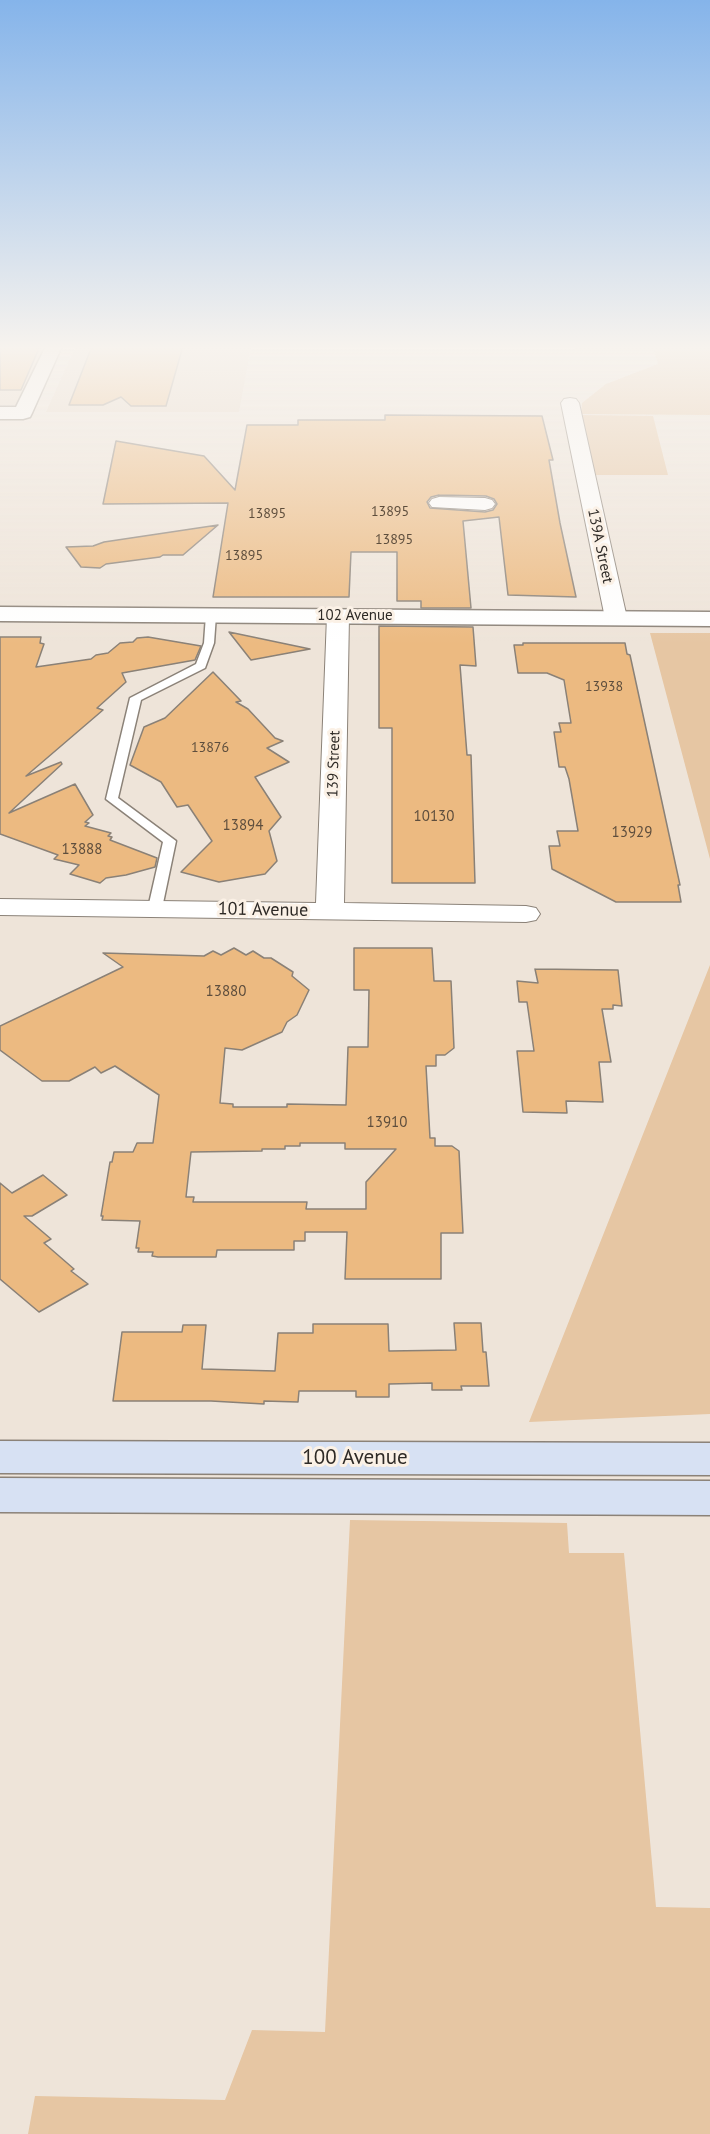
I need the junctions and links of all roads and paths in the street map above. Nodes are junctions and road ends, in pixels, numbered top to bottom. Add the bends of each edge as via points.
1 (579, 446) edge
2 (439, 503) dead end
3 (485, 504) dead end
4 (0, 614) edge
5 (211, 615) junction
6 (338, 616) junction
7 (616, 618) junction
8 (710, 619) edge
9 (0, 907) edge
10 (155, 908) junction
11 (330, 911) junction
12 (526, 914) dead end
13 (0, 1457) edge
14 (710, 1460) edge
15 (0, 1495) edge
16 (710, 1498) edge

1 - 7 street, 139A Street
2 - 3 street
4 - 5 street, 102 Avenue
5 - 6 street, 102 Avenue
5 - 10 lane via 209,643 201,666 136,698 112,799 170,840
6 - 7 street, 102 Avenue
6 - 11 street, 139 Street
7 - 8 street, 102 Avenue
9 - 10 street, 101 Avenue
10 - 11 street, 101 Avenue
11 - 12 street, 101 Avenue
13 - 14 main road, 100 Avenue
15 - 16 main road, 100 Avenue

